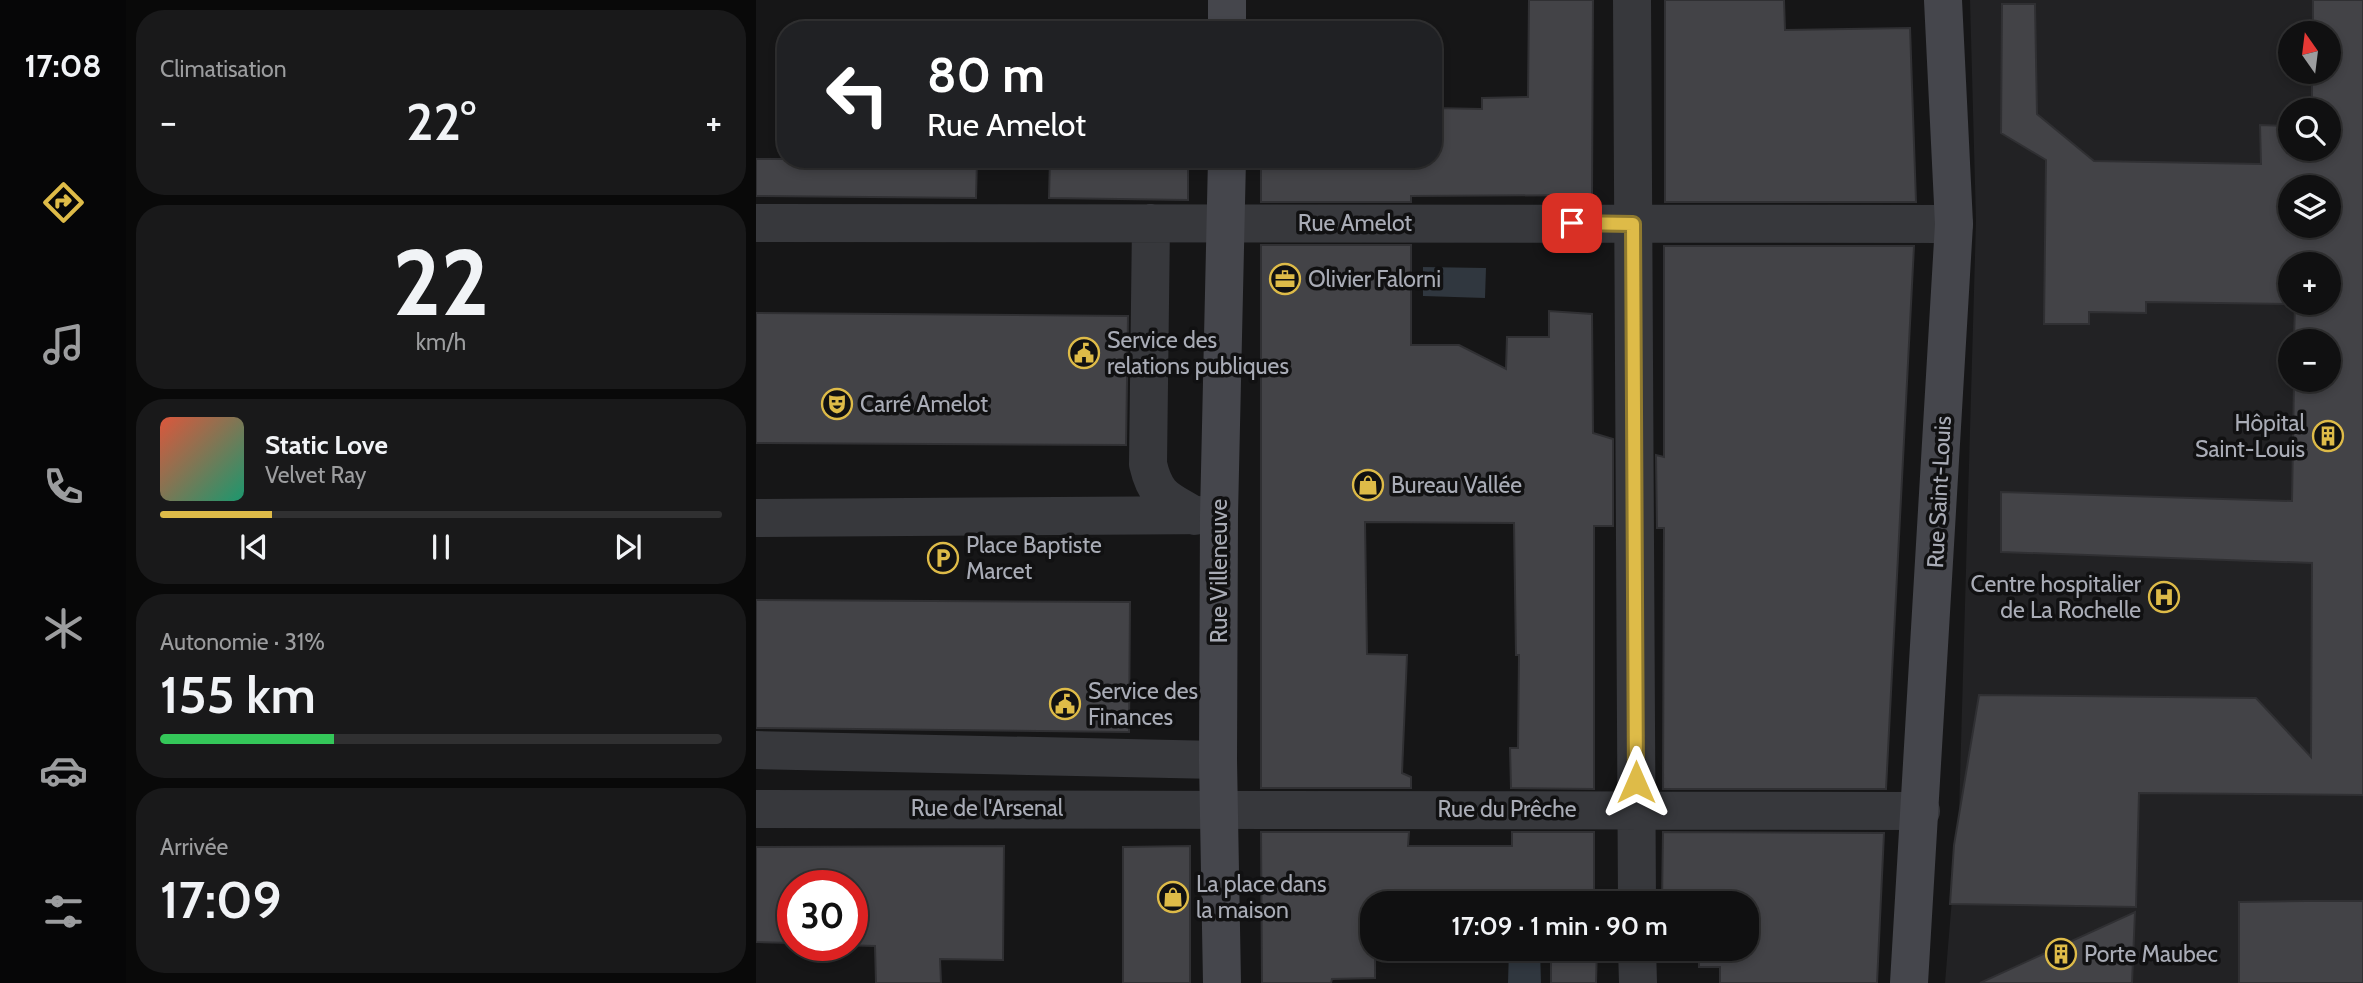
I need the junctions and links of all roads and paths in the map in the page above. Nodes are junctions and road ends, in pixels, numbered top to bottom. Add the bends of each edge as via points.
1 (1227, 0) edge
2 (1632, 0) edge
3 (1943, 0) edge
4 (1227, 21) edge
5 (1227, 168) edge
6 (756, 223) edge
7 (1152, 223) junction
8 (1228, 224) junction
9 (1633, 224) junction
10 (1954, 224) junction
11 (1207, 516) junction
12 (756, 518) edge
13 (756, 750) edge
14 (1218, 760) junction
15 (1219, 808) junction
16 (756, 809) edge
17 (1637, 810) junction
18 (1920, 811) junction
19 (1637, 891) edge
20 (1637, 961) edge
21 (1222, 983) edge
22 (1638, 983) edge
23 (1909, 983) edge

1 - 4 street
2 - 9 street
3 - 10 street, Rue Saint-Louis
5 - 8 street, Rue Villeneuve
6 - 7 street, Rue Amelot
7 - 8 street, Rue Amelot
7 - 11 street via 1148,464 1157,491 1166,500
8 - 9 street, Rue Amelot
8 - 11 street, Rue Villeneuve
9 - 10 street, Rue Amelot
9 - 17 street
10 - 18 street, Rue Saint-Louis
11 - 12 street
11 - 14 street, Rue Villeneuve
13 - 14 street
14 - 15 street, Rue Villeneuve
15 - 16 street, Rue de l'Arsenal
15 - 17 street, Rue du Prêche
15 - 21 street, Rue Villeneuve
17 - 18 street, Rue du Prêche
17 - 19 street
18 - 23 street, Rue Saint-Louis
20 - 22 street

